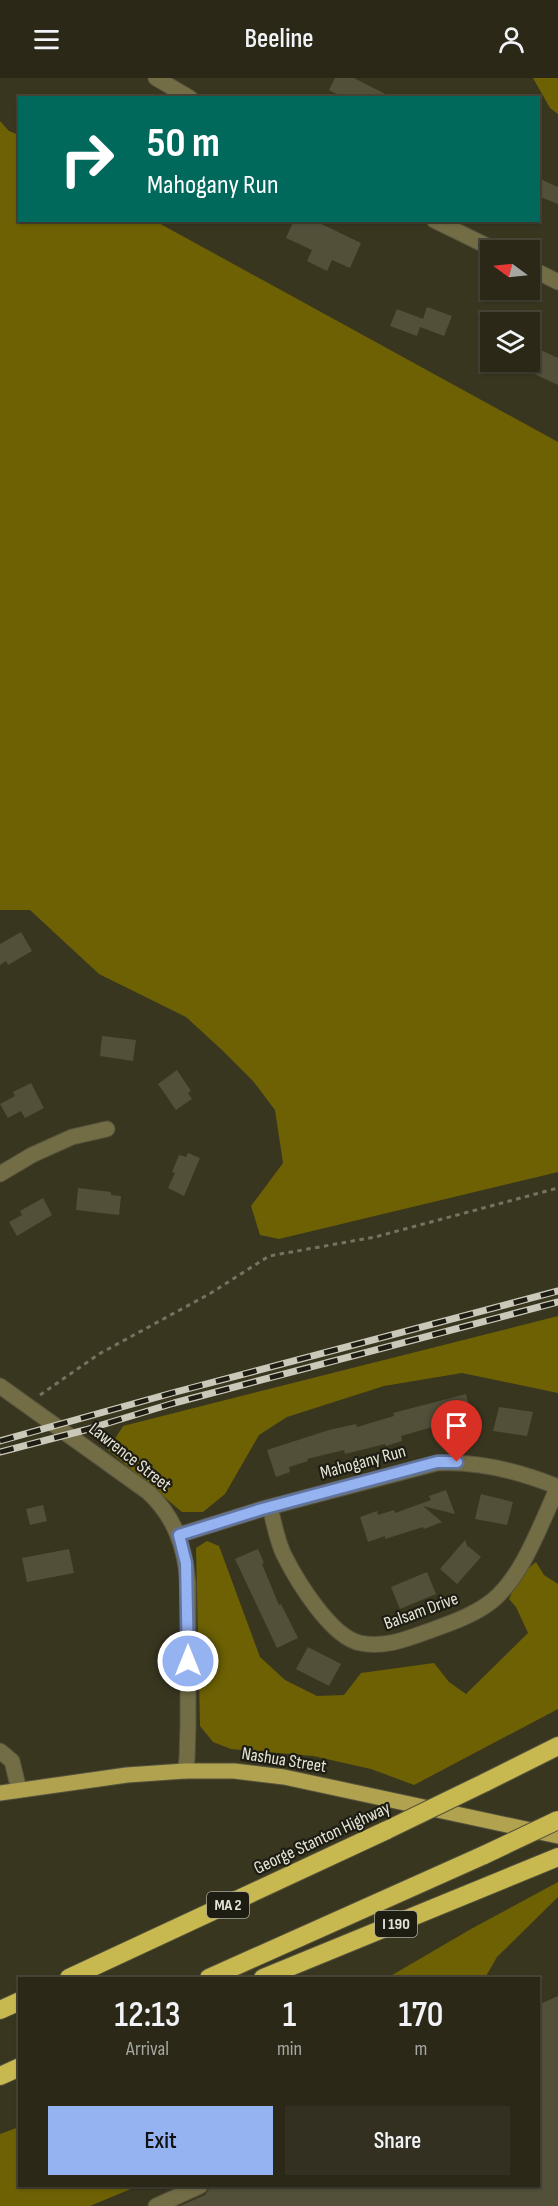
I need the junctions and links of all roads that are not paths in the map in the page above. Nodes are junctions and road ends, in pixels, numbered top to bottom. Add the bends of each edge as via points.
1 (156, 78) edge
2 (187, 96) edge
3 (438, 222) edge
4 (480, 243) edge
5 (540, 272) edge
6 (558, 282) edge
7 (107, 1129) dead end
8 (0, 1174) edge
9 (0, 1386) edge
10 (558, 1488) edge
11 (270, 1507) junction
12 (179, 1535) junction
13 (558, 1746) edge
14 (0, 1751) edge
15 (184, 1771) junction
16 (20, 1790) junction
17 (0, 1793) edge
18 (558, 1821) edge
19 (558, 1836) edge
20 (558, 1857) edge
21 (71, 1977) edge
22 (211, 1977) edge
23 (265, 1977) edge
24 (18, 2002) edge
25 (0, 2010) edge
26 (18, 2068) edge
27 (18, 2073) edge
28 (0, 2078) edge
29 (198, 2187) edge
30 (156, 2206) edge

1 - 2 street
3 - 4 street
5 - 6 street
7 - 8 street via 72,1137
9 - 12 street, Lawrence Street via 148,1492
10 - 11 street, Mahogany Run via 535,1477 485,1465 437,1462
10 - 11 street, Balsam Drive via 523,1561 492,1601 444,1626 384,1645 349,1640 313,1603 284,1554
11 - 12 street, Mahogany Run
12 - 15 street, Lawrence Street via 188,1584
13 - 21 highway, George Stanton Highway / MA 2, bridge
14 - 16 street via 12,1761
15 - 16 main road, Nashua Street via 127,1774
15 - 19 main road, Nashua Street via 284,1777
16 - 17 main road, Nashua Street
18 - 22 highway, bridge
20 - 23 highway, I 190
24 - 25 highway
26 - 28 highway
27 - 28 highway
29 - 30 street

